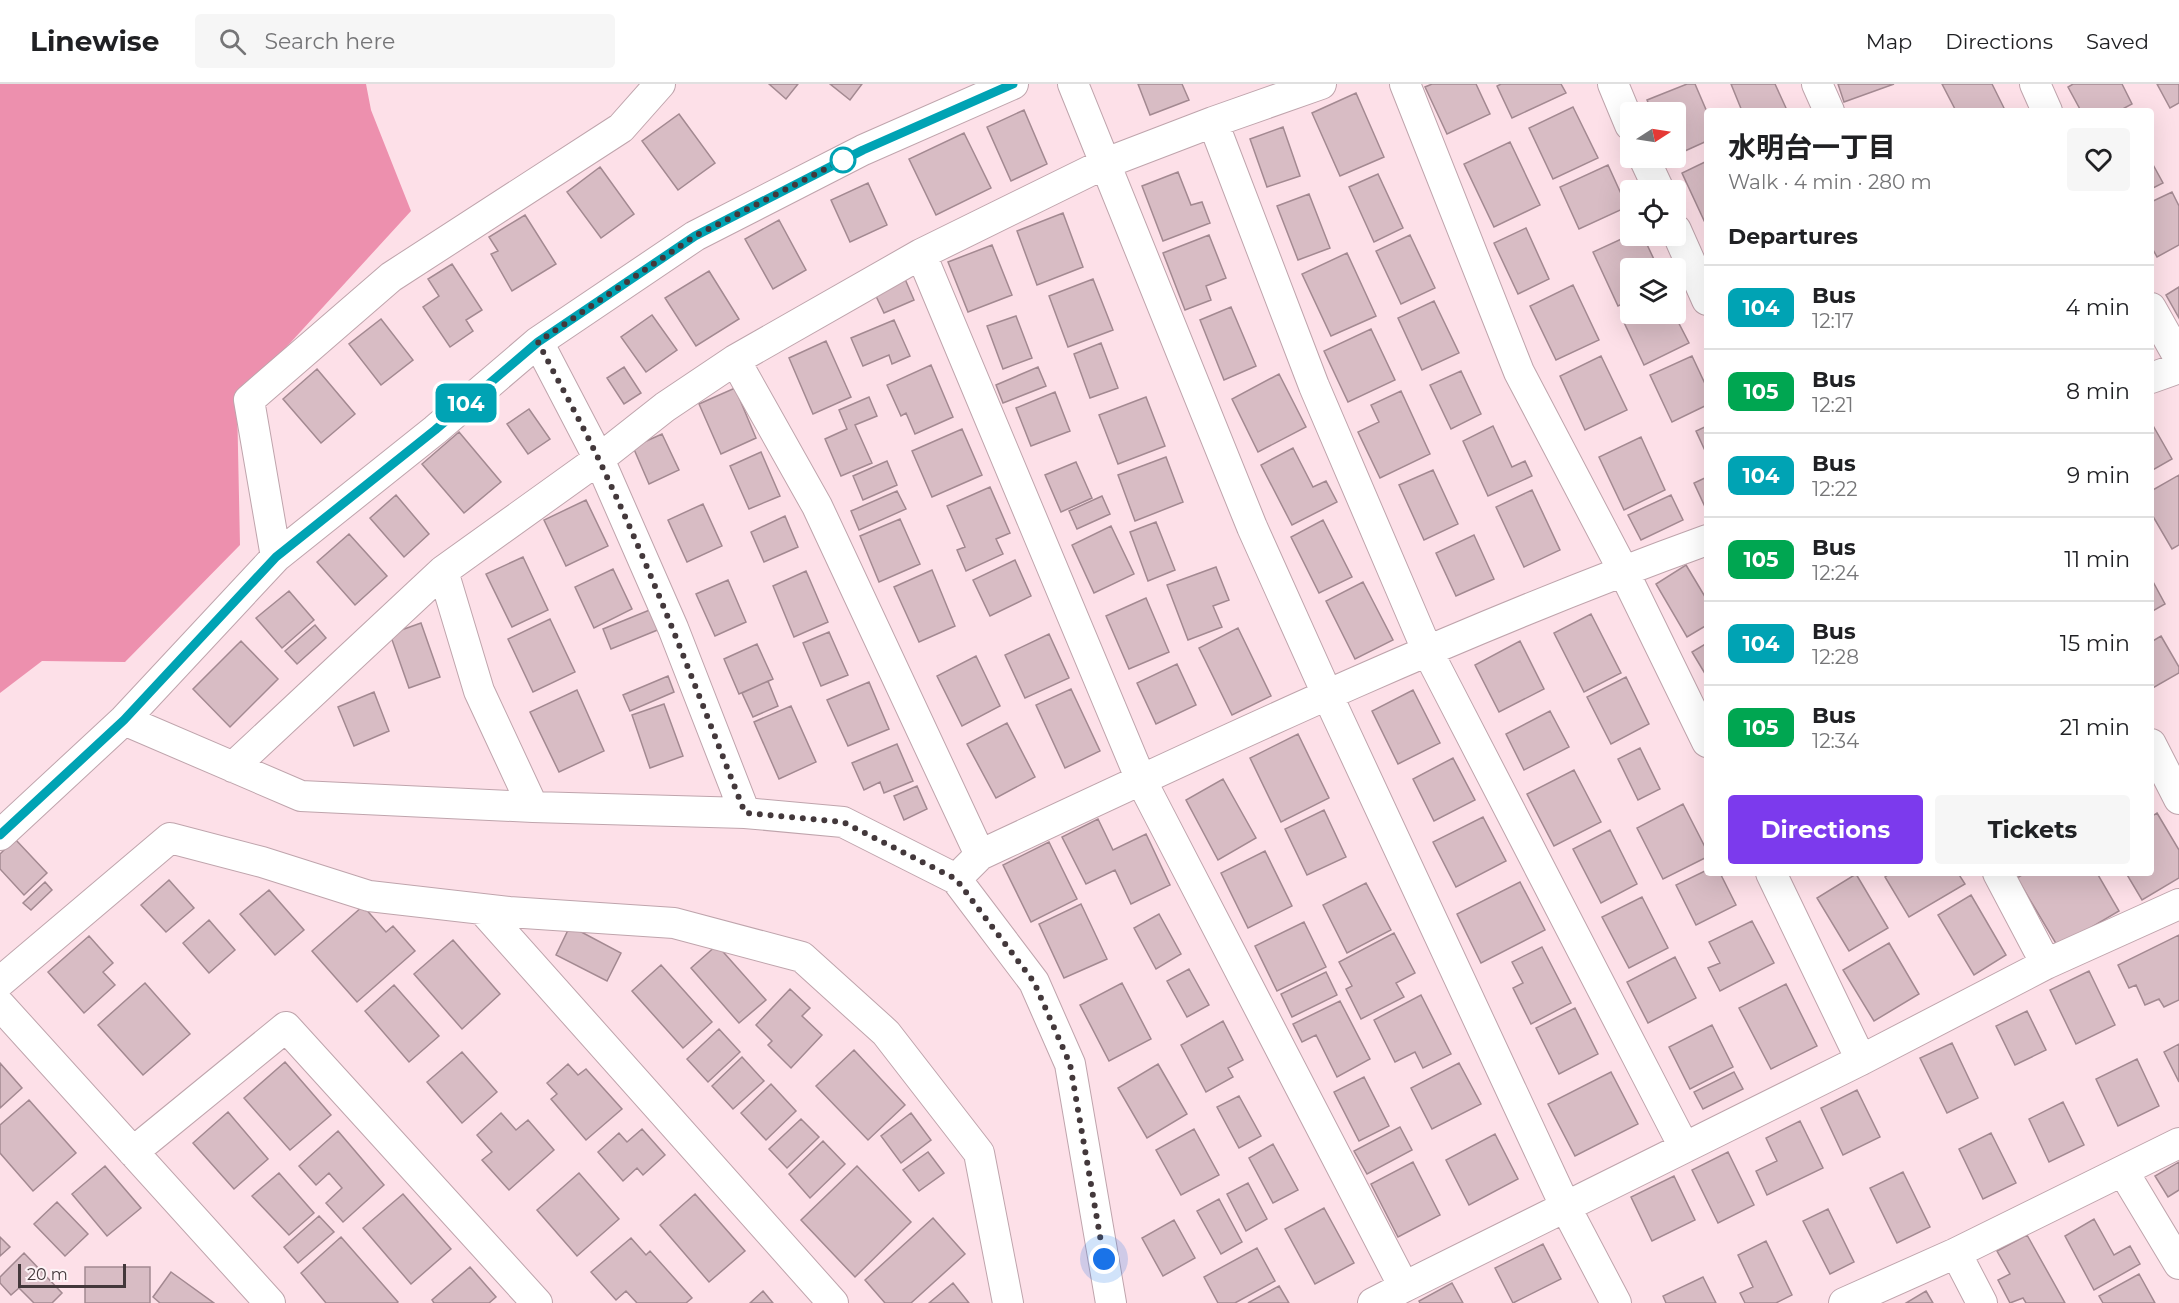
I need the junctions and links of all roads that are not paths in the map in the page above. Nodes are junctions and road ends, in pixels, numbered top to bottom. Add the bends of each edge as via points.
1 (660, 84) edge
2 (1013, 84) edge
3 (1073, 84) edge
4 (1321, 84) edge
5 (1405, 84) edge
6 (1613, 84) edge
7 (1816, 84) edge
8 (2035, 84) edge
9 (1620, 102) edge
10 (1827, 108) edge
11 (2046, 108) edge
12 (1213, 122) junction
13 (1106, 163) junction
14 (1683, 246) edge
15 (921, 254) junction
16 (1704, 293) edge
17 (2154, 313) edge
18 (538, 342) junction
19 (2179, 358) edge
20 (735, 360) junction
21 (2179, 368) edge
22 (2154, 377) edge
23 (598, 459) junction
24 (1704, 541) edge
25 (276, 557) junction
26 (1623, 570) junction
27 (443, 571) junction
28 (1427, 650) junction
29 (1327, 694) junction
30 (124, 720) junction
31 (1704, 736) edge
32 (2154, 750) edge
33 (233, 767) junction
34 (1141, 780) junction
35 (2179, 799) edge
36 (533, 807) junction
37 (745, 813) junction
38 (0, 835) edge
39 (980, 855) junction
40 (1771, 876) edge
41 (2000, 876) edge
42 (956, 879) junction
43 (2179, 904) edge
44 (482, 909) junction
45 (2046, 964) junction
46 (0, 982) edge
47 (0, 1005) edge
48 (1861, 1060) junction
49 (2179, 1143) edge
50 (1684, 1147) junction
51 (133, 1152) junction
52 (2122, 1172) junction
53 (1566, 1208) junction
54 (1956, 1253) junction
55 (2179, 1264) edge
56 (1404, 1287) junction
57 (270, 1303) edge
58 (537, 1303) edge
59 (833, 1303) edge
60 (1008, 1303) edge
61 (1111, 1303) edge
62 (1373, 1303) edge
63 (1616, 1303) edge
64 (1844, 1303) edge
65 (1982, 1303) edge

1 - 25 street via 621,128 391,277 249,400
2 - 18 street via 863,150 695,236
3 - 13 street
4 - 12 street
5 - 26 street via 1519,372
6 - 9 street
7 - 10 street
8 - 11 street
12 - 13 street
12 - 28 street via 1314,386
13 - 15 street
13 - 29 street via 1252,527
14 - 16 street
15 - 20 street
15 - 34 street
17 - 19 street
18 - 23 street
18 - 25 street
20 - 23 street via 665,406
20 - 39 street via 817,506
21 - 22 street
23 - 27 street
23 - 37 street via 673,628
24 - 26 street
25 - 30 street
26 - 28 street
26 - 31 street
27 - 33 street
27 - 36 street via 479,691
28 - 29 street
28 - 50 street
29 - 34 street
29 - 53 street
30 - 33 street
30 - 38 street
32 - 35 street
33 - 36 street via 302,796
34 - 39 street
34 - 56 street
36 - 37 street
37 - 42 street via 843,822
39 - 42 street
40 - 48 street
41 - 45 street
42 - 61 street via 1034,982 1070,1064
43 - 45 street
44 - 46 street via 369,896 170,838
44 - 59 street
44 - 60 street via 674,923 802,957 886,1033 979,1153
45 - 48 street
47 - 51 street
48 - 50 street
49 - 52 street
50 - 53 street
51 - 57 street
51 - 58 street via 286,1027
52 - 54 street
52 - 55 street
53 - 56 street
53 - 63 street
54 - 64 street
54 - 65 street
56 - 62 street

